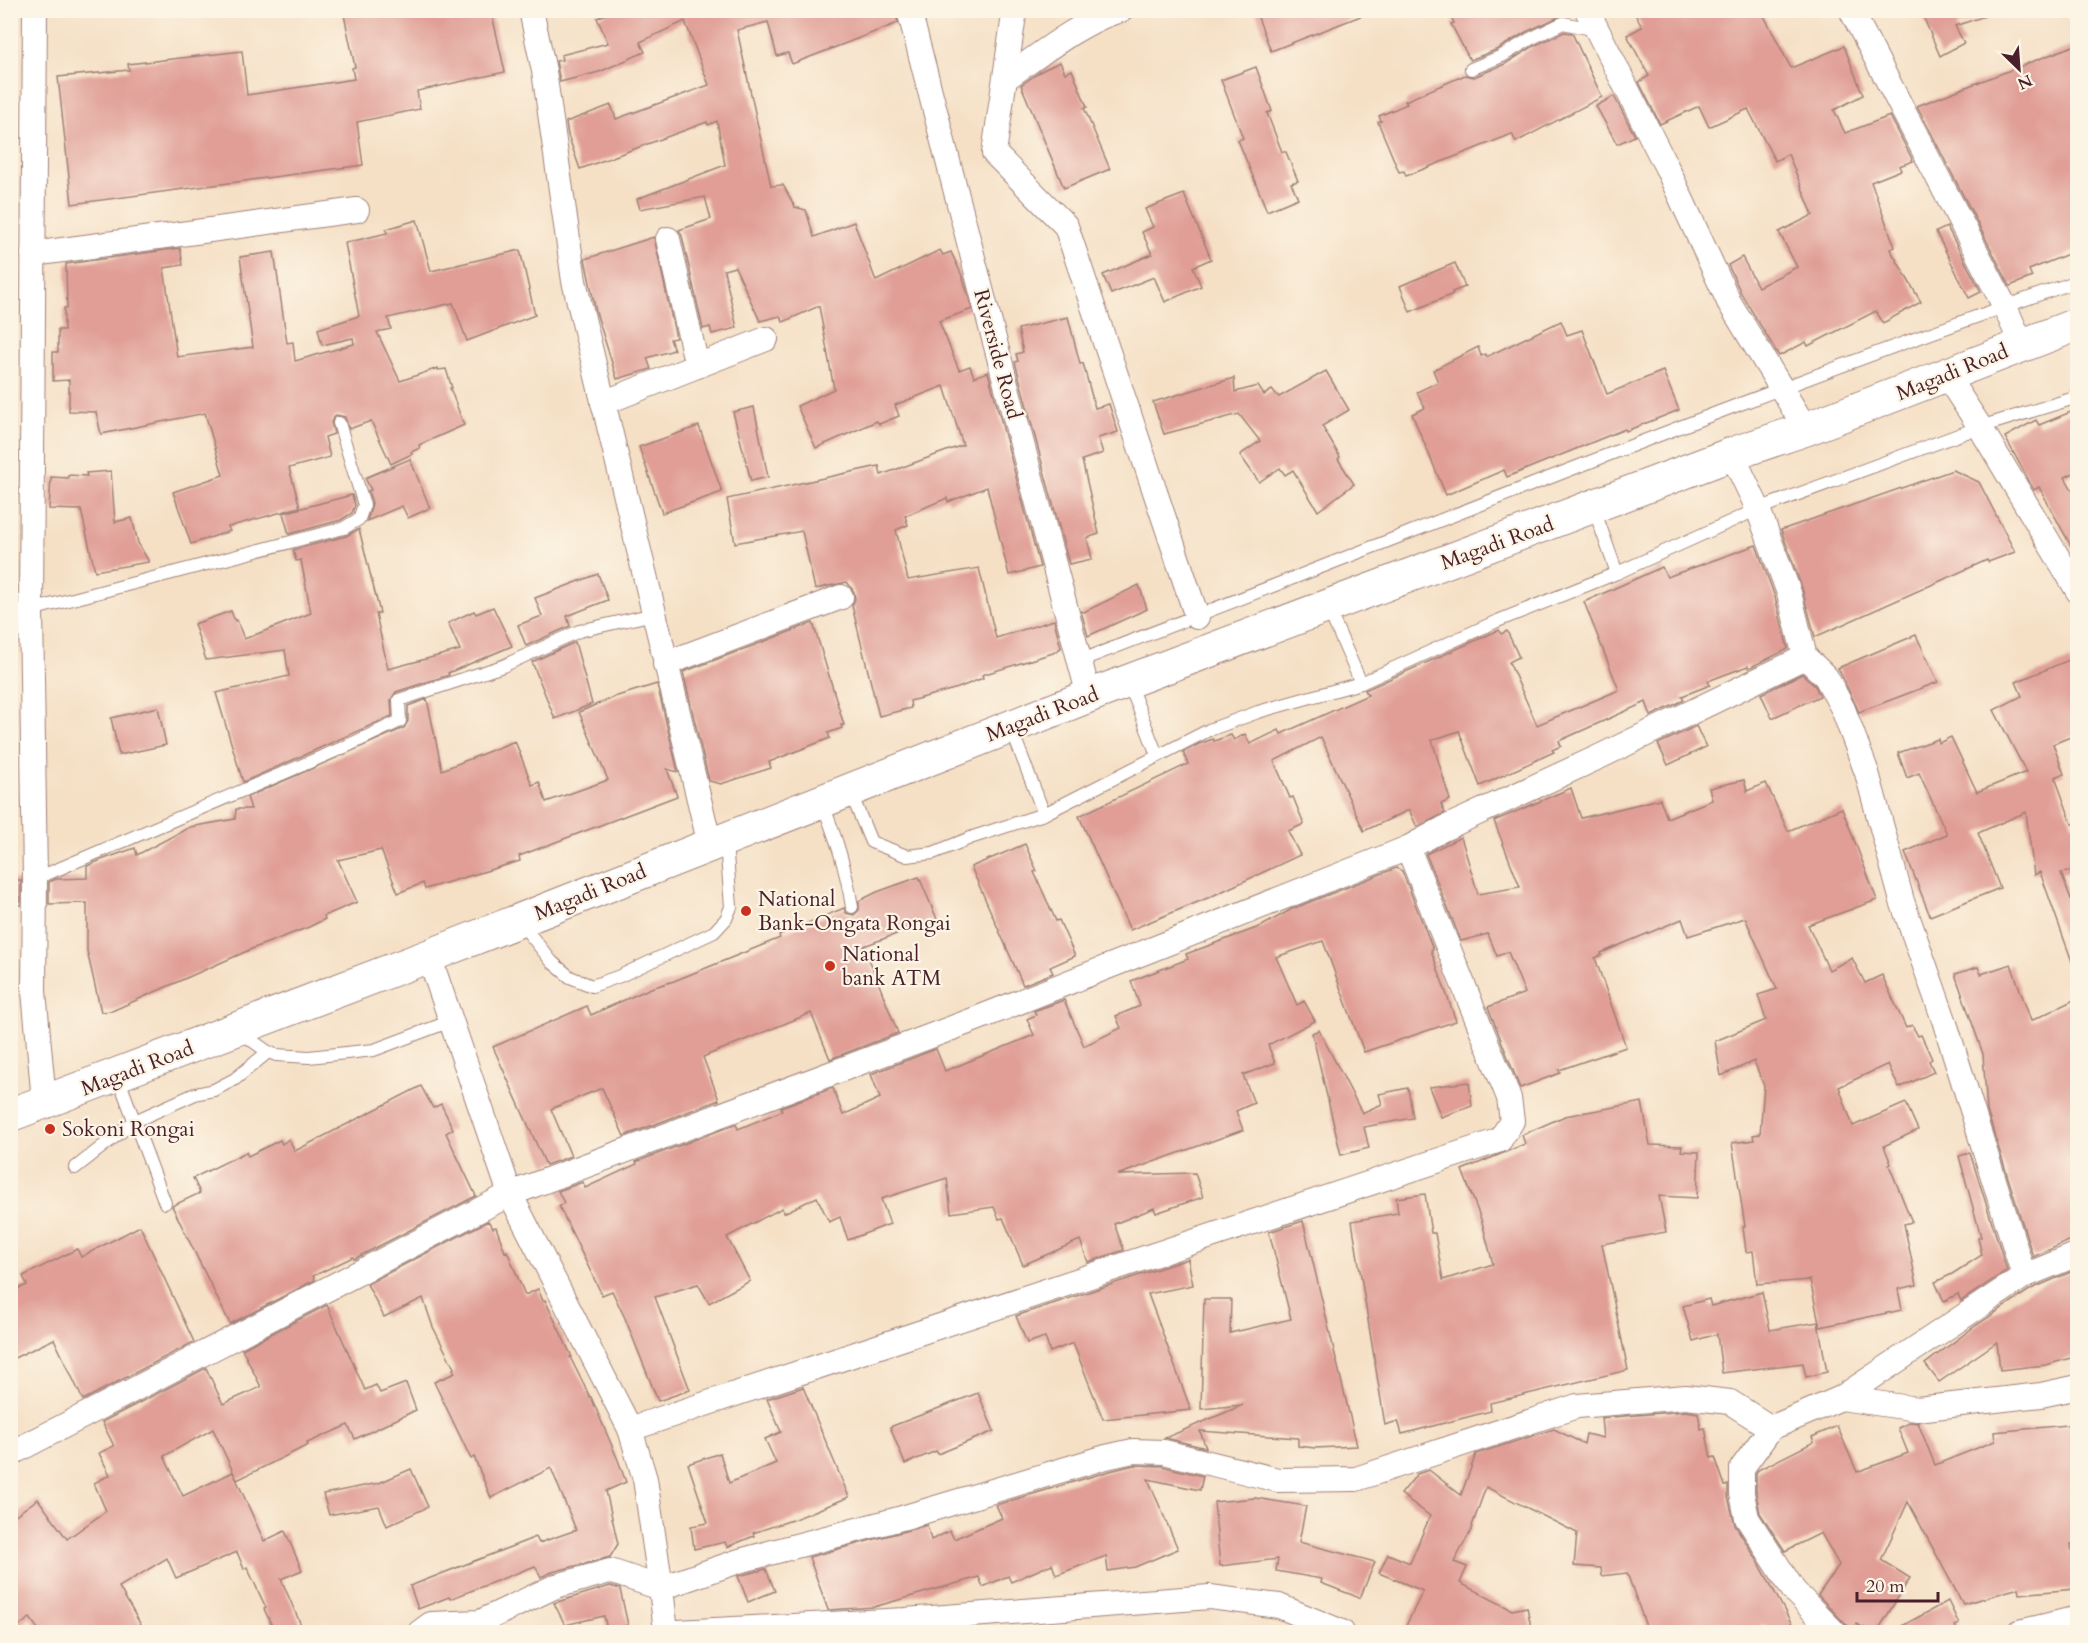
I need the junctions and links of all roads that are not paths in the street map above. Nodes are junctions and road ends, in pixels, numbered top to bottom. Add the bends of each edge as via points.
1 (35, 10) edge
2 (531, 10) edge
3 (909, 10) edge
4 (1013, 10) edge
5 (1121, 10) edge
6 (1851, 10) edge
7 (1593, 20) edge
8 (1471, 69) dead end
9 (1005, 79) junction
10 (357, 210) dead end
11 (668, 239) dead end
12 (33, 254) junction
13 (2078, 282) edge
14 (2005, 306) junction
15 (2078, 324) edge
16 (766, 339) dead end
17 (2022, 345) junction
18 (697, 366) junction
19 (1946, 375) junction
20 (1782, 389) junction
21 (2078, 397) edge
22 (603, 403) junction
23 (339, 423) dead end
24 (1980, 427) junction
25 (1806, 429) junction
26 (1732, 454) junction
27 (1594, 507) junction
28 (1758, 509) junction
29 (1617, 573) junction
30 (2078, 591) edge
31 (841, 597) dead end
32 (1327, 606) junction
33 (31, 610) junction
34 (654, 614) junction
35 (1197, 616) junction
36 (1806, 657) junction
37 (1080, 661) junction
38 (665, 664) junction
39 (1128, 681) junction
40 (1361, 684) junction
41 (1089, 696) junction
42 (1010, 727) junction
43 (1157, 755) junction
44 (835, 795) junction
45 (1044, 814) junction
46 (718, 841) junction
47 (1408, 848) junction
48 (35, 879) junction
49 (852, 907) dead end
50 (518, 920) junction
51 (429, 956) junction
52 (451, 1021) junction
53 (236, 1030) junction
54 (267, 1052) junction
55 (118, 1076) junction
56 (44, 1101) junction
57 (10, 1115) edge
58 (135, 1121) junction
59 (75, 1168) dead end
60 (510, 1194) junction
61 (165, 1203) dead end
62 (2078, 1254) edge
63 (2024, 1276) junction
64 (2078, 1386) edge
65 (1841, 1398) junction
66 (1771, 1428) junction
67 (630, 1429) junction
68 (10, 1454) edge
69 (661, 1588) junction
70 (2078, 1618) edge
71 (906, 1626) edge
72 (420, 1632) edge
73 (666, 1632) edge
74 (677, 1632) edge
75 (1342, 1632) edge
76 (1834, 1632) edge
77 (2020, 1632) edge

1 - 12 street
2 - 22 street via 544,72 574,281
3 - 37 street, Riverside Road
4 - 9 street
5 - 9 street via 1088,24
6 - 14 street
7 - 8 lane via 1563,23
7 - 20 street via 1729,302
9 - 35 street via 994,153 1066,226
10 - 12 street
11 - 18 street
12 - 33 street
13 - 14 lane
14 - 17 street
14 - 20 lane
15 - 17 highway, Magadi Road
16 - 18 street
17 - 19 highway, Magadi Road
18 - 22 street
19 - 24 street
19 - 25 highway, Magadi Road
20 - 25 street
20 - 35 lane
21 - 24 lane
22 - 34 street
23 - 33 lane via 364,505 359,519 344,528
24 - 28 lane
24 - 30 street
25 - 26 highway, Magadi Road
26 - 27 highway, Magadi Road
26 - 28 street
27 - 29 lane
27 - 32 highway, Magadi Road
28 - 29 lane
28 - 36 street via 1789,593
29 - 40 lane via 1495,622
31 - 38 street
32 - 39 highway, Magadi Road
32 - 40 lane
33 - 48 street
34 - 38 street
34 - 48 lane via 579,631 503,666 399,700 400,721
35 - 37 lane
36 - 47 street
36 - 63 street via 1826,677 1844,709 1867,773 1902,901 1944,1020
37 - 41 street, Riverside Road
38 - 46 street
39 - 41 highway, Magadi Road
39 - 43 lane
40 - 43 lane via 1258,712
41 - 42 highway, Magadi Road
42 - 44 highway, Magadi Road
42 - 45 lane
43 - 45 lane
44 - 45 lane via 871,842 907,856 933,853
44 - 46 highway, Magadi Road
44 - 49 lane via 840,848
46 - 50 highway, Magadi Road
46 - 50 lane via 731,907 726,920 714,932 620,975 592,986 570,978
47 - 60 street via 976,1019
47 - 67 street via 1509,1098 1512,1121 1500,1140
48 - 56 street via 34,991
50 - 51 highway, Magadi Road
51 - 52 street
51 - 53 highway, Magadi Road
52 - 54 lane via 374,1050 309,1058
52 - 60 street
53 - 54 lane
53 - 55 highway, Magadi Road
54 - 58 lane via 236,1079
55 - 56 highway, Magadi Road
55 - 58 lane
56 - 57 highway, Magadi Road
58 - 59 lane
58 - 61 lane
60 - 67 street
60 - 68 street
62 - 63 street
63 - 65 street
64 - 65 street via 2041,1395 1917,1409
65 - 66 street
66 - 69 street via 1730,1402 1686,1397 1577,1406 1356,1479 1278,1480 1164,1452 1133,1451 739,1562
66 - 76 street via 1742,1468 1747,1518 1794,1591
67 - 69 street via 645,1479
69 - 72 street via 610,1571 556,1586 480,1622 431,1624
69 - 73 street
70 - 77 street
71 - 74 street
71 - 75 street via 1210,1597 1279,1606

